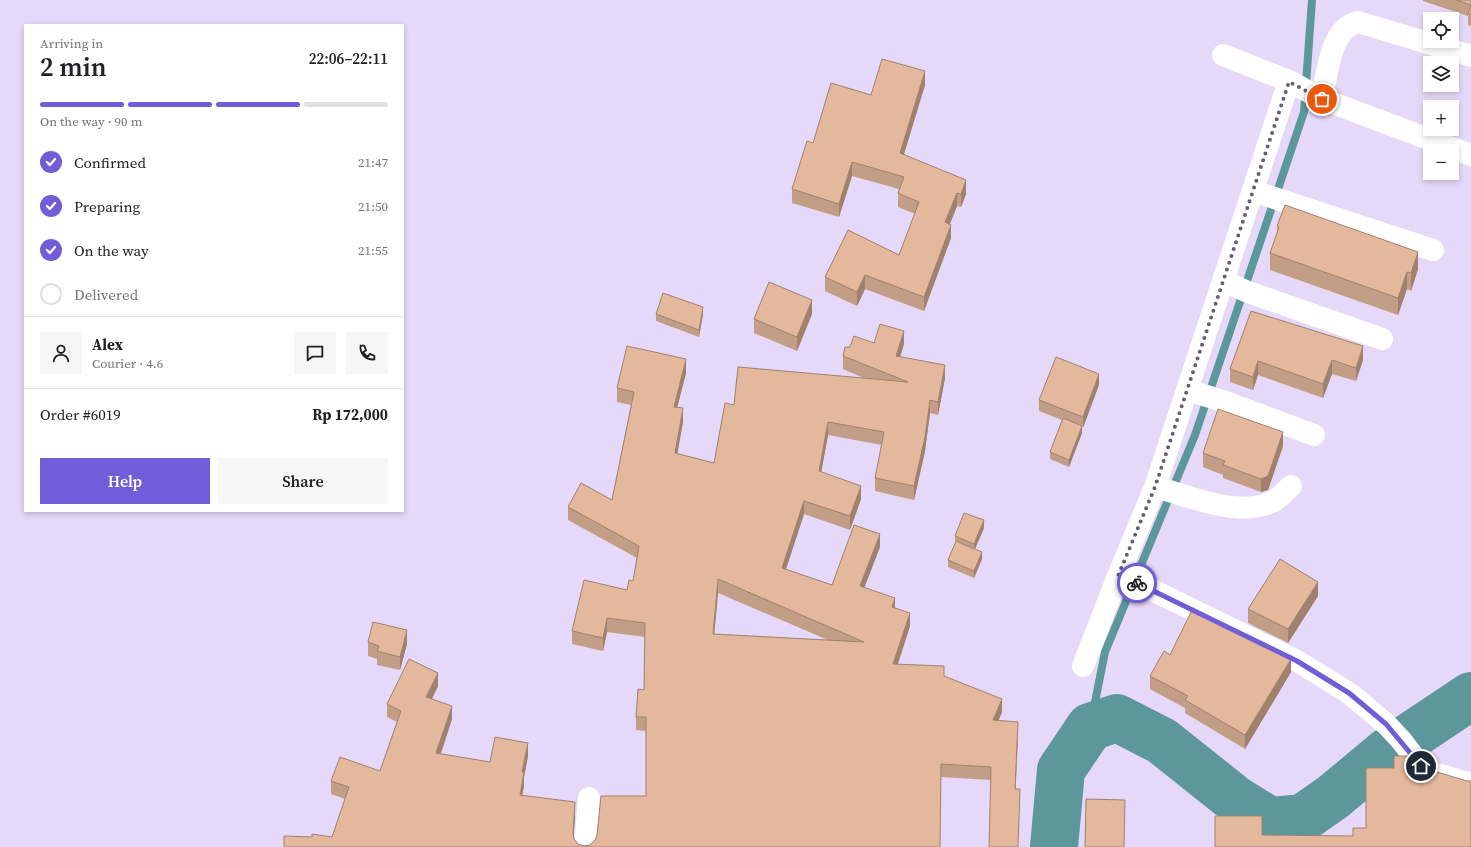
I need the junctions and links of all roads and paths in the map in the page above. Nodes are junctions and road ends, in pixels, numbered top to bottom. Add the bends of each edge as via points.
1 (1223, 54) dead end
2 (1471, 56) edge
3 (1304, 90) junction
4 (1471, 155) edge
5 (1268, 196) junction
6 (1433, 250) dead end
7 (1235, 287) junction
8 (1382, 339) dead end
9 (1206, 396) junction
10 (1314, 435) dead end
11 (1291, 486) dead end
12 (1166, 490) junction
13 (1131, 581) junction
14 (1083, 666) dead end
15 (1471, 784) edge
16 (589, 798) dead end
17 (585, 847) edge

1 - 3 street
2 - 3 street via 1358,22 1352,23 1341,32 1331,55
3 - 4 street
3 - 5 street
5 - 6 street
5 - 7 street
7 - 8 street
7 - 9 street
9 - 10 street
9 - 12 street
11 - 12 street via 1274,502 1248,508 1227,507
12 - 13 street
13 - 14 street
13 - 15 street via 1297,661 1349,693 1386,724 1427,772
16 - 17 street

